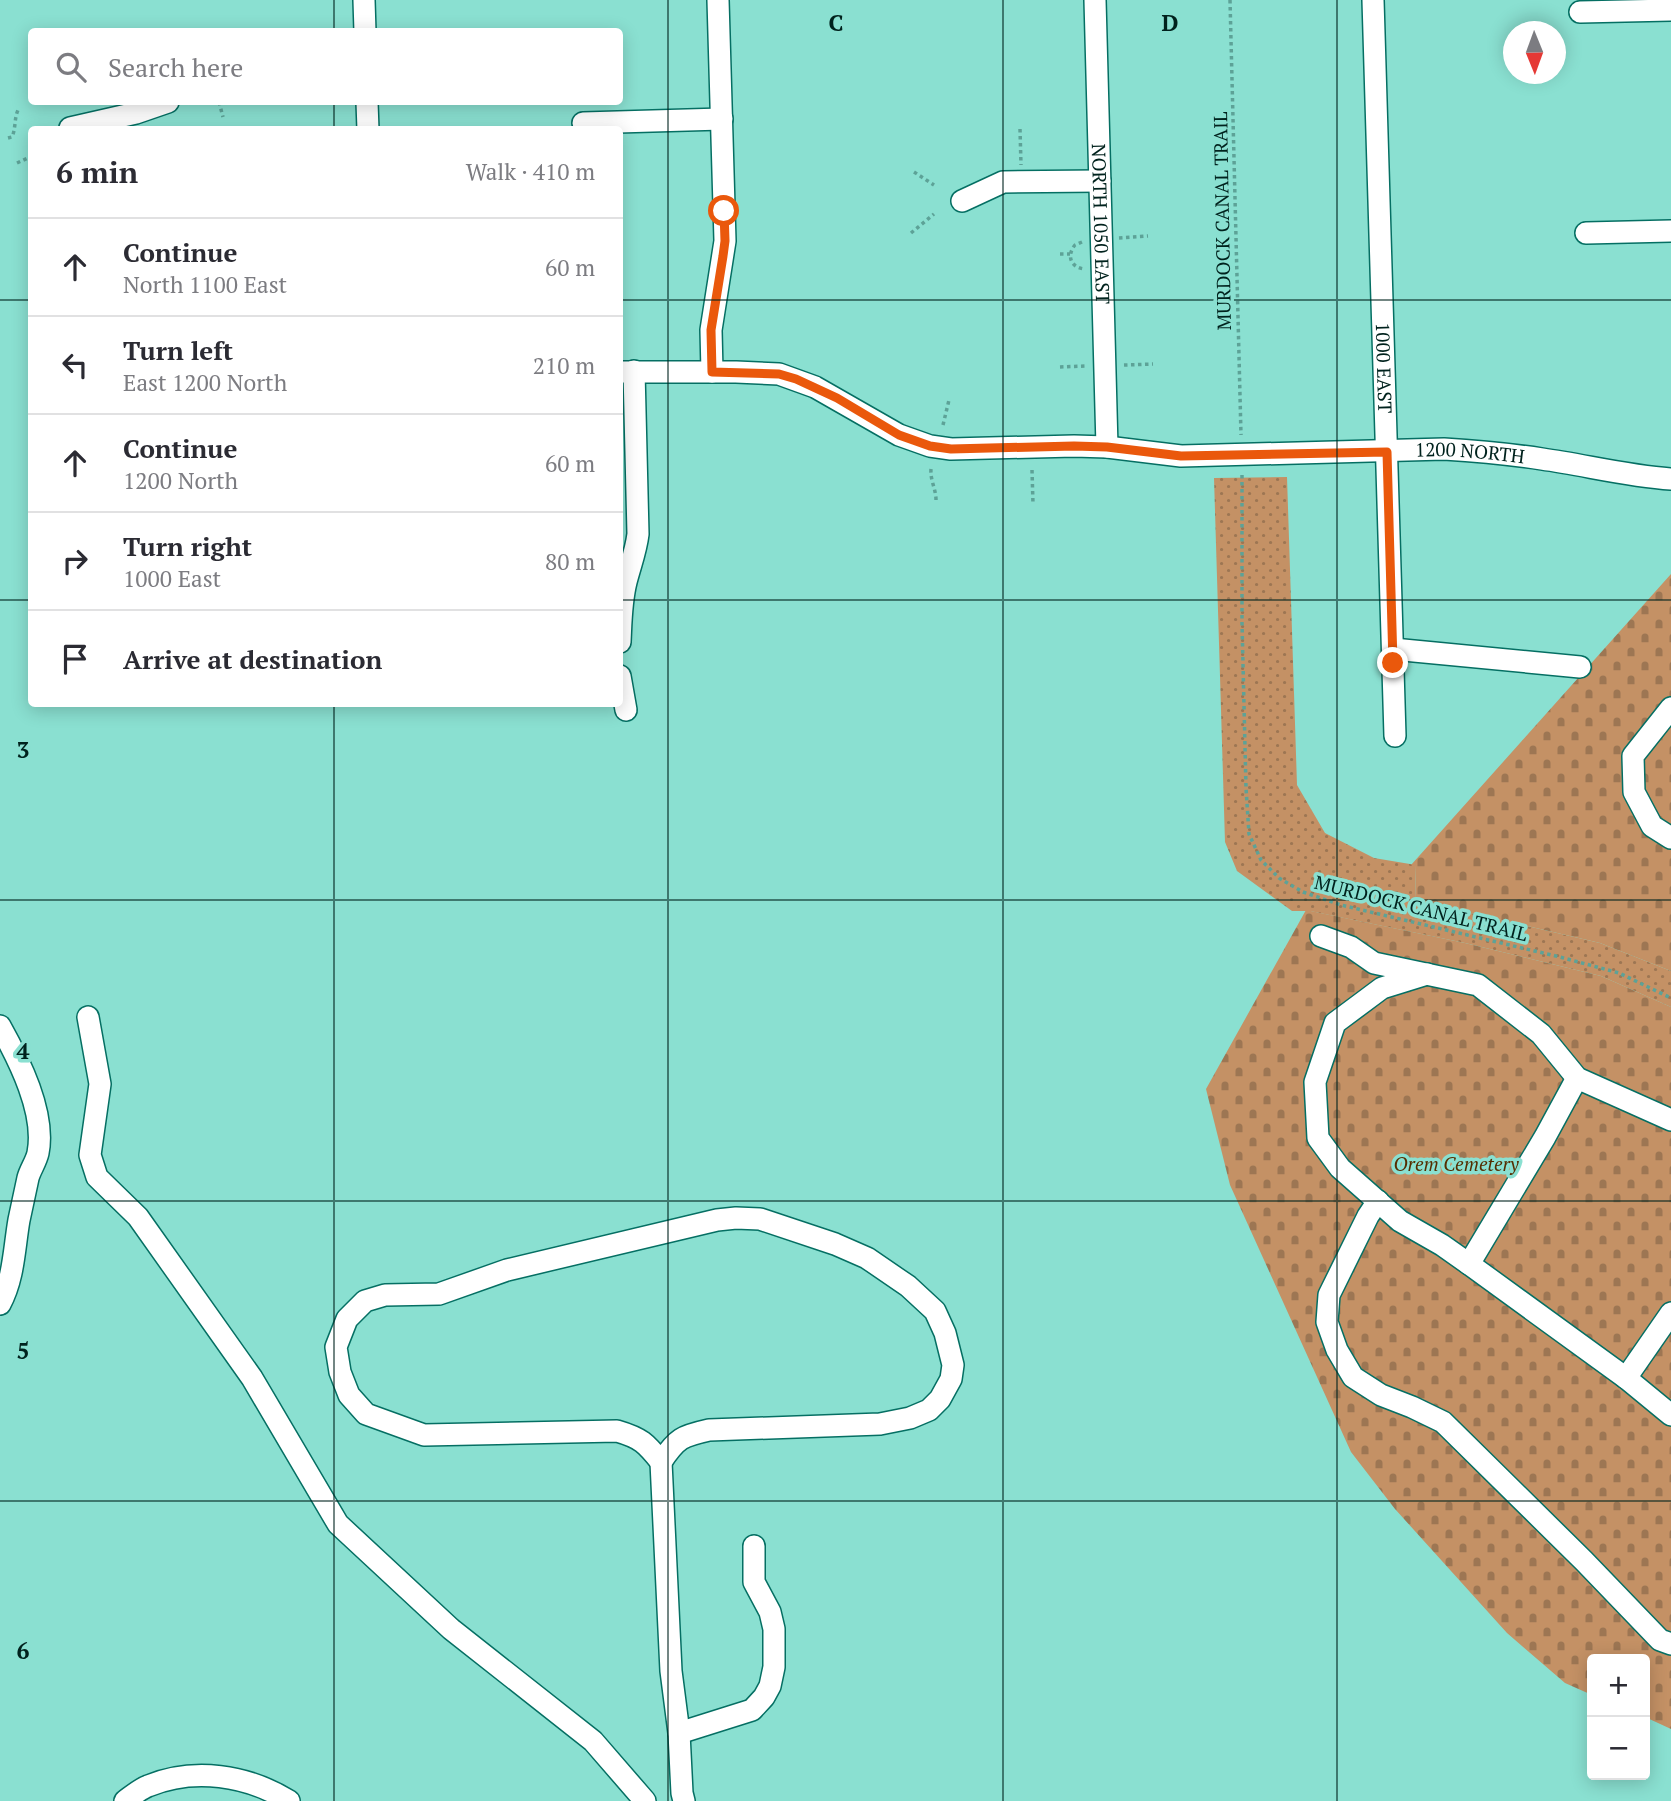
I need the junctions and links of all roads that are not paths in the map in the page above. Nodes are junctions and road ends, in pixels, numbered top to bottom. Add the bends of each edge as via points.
1 (363, 0) edge
2 (718, 0) edge
3 (1095, 0) edge
4 (1373, 0) edge
5 (1671, 10) edge
6 (1580, 12) dead end
7 (365, 28) edge
8 (161, 105) edge
9 (367, 105) edge
10 (722, 119) junction
11 (583, 122) dead end
12 (79, 126) edge
13 (368, 126) edge
14 (1100, 181) junction
15 (962, 201) dead end
16 (1671, 231) edge
17 (1586, 233) dead end
18 (627, 371) edge
19 (712, 372) junction
20 (1107, 447) junction
21 (1387, 452) junction
22 (1671, 479) edge
23 (623, 594) edge
24 (1393, 649) junction
25 (1580, 667) dead end
26 (623, 693) edge
27 (1671, 708) edge
28 (626, 710) dead end
29 (1395, 736) dead end
30 (1671, 838) edge
31 (1321, 936) dead end
32 (1427, 974) junction
33 (88, 1017) dead end
34 (0, 1026) edge
35 (1577, 1078) junction
36 (1671, 1120) edge
37 (1378, 1201) junction
38 (1469, 1264) junction
39 (0, 1304) edge
40 (1671, 1313) edge
41 (1626, 1378) junction
42 (1671, 1415) edge
43 (661, 1462) junction
44 (754, 1546) dead end
45 (1671, 1644) edge
46 (679, 1732) junction
47 (683, 1797) edge
48 (125, 1801) edge
49 (289, 1801) edge
50 (645, 1801) edge

1 - 7 street
2 - 10 street
3 - 14 street, NORTH 1050 EAST
4 - 21 street, 1000 EAST
5 - 6 street
8 - 12 street
9 - 13 street
10 - 11 street
10 - 19 street via 725,241 711,330
14 - 15 street via 1003,183
14 - 20 street, NORTH 1050 EAST
16 - 17 street
18 - 19 street, 1200 NORTH
18 - 23 street via 638,534
19 - 20 street, 1200 NORTH via 779,374 796,379 899,435 930,446 968,450
20 - 21 street, 1200 NORTH via 1181,456 1233,449
21 - 22 street, 1200 NORTH via 1483,451
21 - 24 street, 1000 EAST
24 - 25 street
24 - 29 street, 1000 EAST
26 - 28 street
27 - 30 street via 1633,756 1634,792 1652,826
31 - 32 street via 1351,947 1374,963
32 - 35 street via 1478,985 1541,1034
32 - 37 street via 1382,988 1335,1023 1315,1082 1318,1138 1340,1168
33 - 50 street via 100,1084 90,1155 97,1177 138,1217 252,1378 338,1524 451,1629 593,1741
34 - 39 street via 29,1088 39,1136 11,1277
35 - 36 street
35 - 38 street
37 - 38 street via 1400,1221
37 - 45 street via 1329,1295 1327,1322 1353,1377 1381,1395 1443,1422 1660,1640
38 - 41 street
40 - 41 street
41 - 42 street
43 - 43 street via 648,1445 617,1431 424,1435 366,1414 349,1395 340,1372 336,1347 347,1319 365,1301 385,1295 439,1294 507,1270 736,1217 760,1219 867,1258 935,1311 953,1365 951,1379 929,1410 880,1423 709,1430 674,1443
43 - 46 street via 671,1671
44 - 46 street via 754,1582 774,1629 770,1686 752,1710
46 - 47 street
48 - 49 street via 147,1786 186,1776 247,1781

